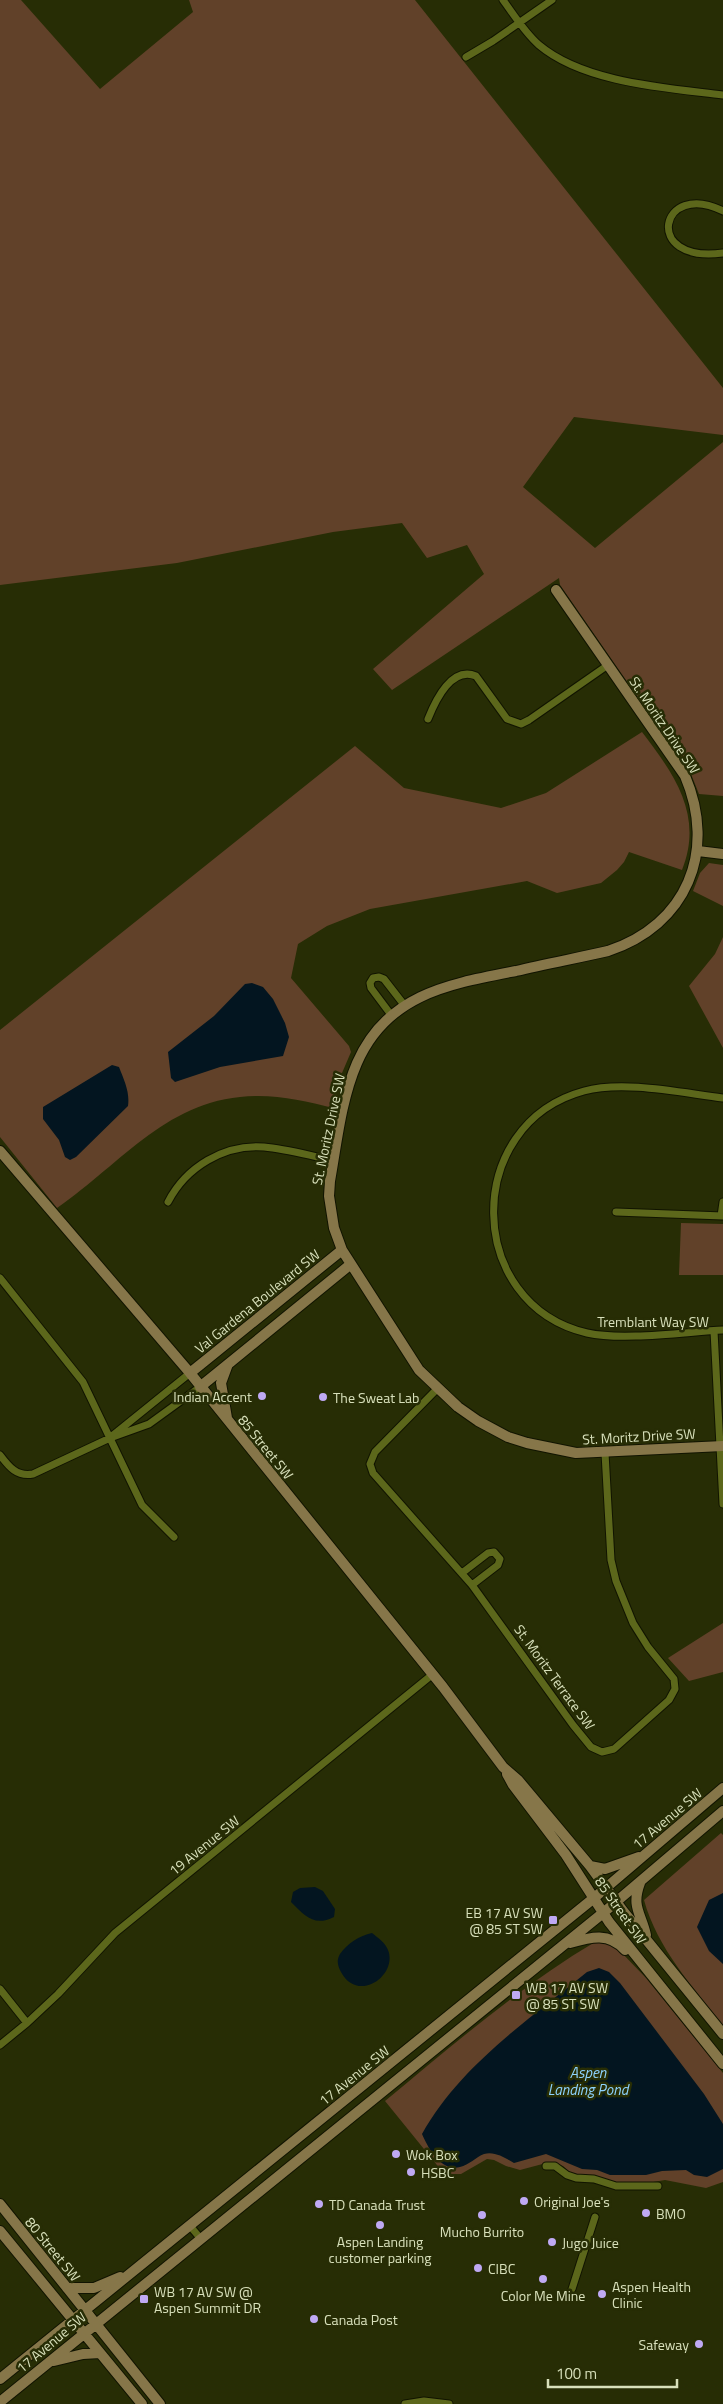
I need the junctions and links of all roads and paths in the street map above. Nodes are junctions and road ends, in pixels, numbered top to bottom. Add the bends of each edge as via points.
1 (503, 0) edge
2 (552, 0) edge
3 (520, 23) junction
4 (466, 56) dead end
5 (723, 95) edge
6 (723, 211) edge
7 (723, 253) edge
8 (556, 590) dead end
9 (608, 665) junction
10 (428, 718) dead end
11 (698, 851) junction
12 (723, 854) edge
13 (405, 1006) junction
14 (392, 1016) junction
15 (723, 1098) edge
16 (0, 1151) edge
17 (333, 1160) junction
18 (168, 1202) dead end
19 (723, 1202) edge
20 (616, 1212) dead end
21 (722, 1216) edge
22 (342, 1250) junction
23 (351, 1264) junction
24 (0, 1278) edge
25 (723, 1330) edge
26 (714, 1331) junction
27 (228, 1364) junction
28 (190, 1373) junction
29 (200, 1387) junction
30 (437, 1389) junction
31 (228, 1421) junction
32 (110, 1438) junction
33 (721, 1446) edge
34 (605, 1453) junction
35 (0, 1455) edge
36 (723, 1504) edge
37 (174, 1537) dead end
38 (462, 1573) junction
39 (472, 1585) junction
40 (433, 1674) junction
41 (503, 1766) junction
42 (723, 1788) edge
43 (723, 1811) edge
44 (644, 1855) junction
45 (590, 1866) junction
46 (640, 1883) junction
47 (606, 1888) junction
48 (594, 1898) junction
49 (616, 1902) junction
50 (603, 1913) junction
51 (647, 1939) junction
52 (564, 1945) junction
53 (646, 1970) junction
54 (0, 1990) edge
55 (459, 2007) junction
56 (470, 2020) junction
57 (27, 2023) junction
58 (723, 2034) edge
59 (0, 2045) edge
60 (723, 2064) edge
61 (358, 2090) junction
62 (369, 2103) junction
63 (546, 2166) dead end
64 (658, 2186) dead end
65 (0, 2204) edge
66 (595, 2217) dead end
67 (190, 2226) junction
68 (0, 2231) edge
69 (201, 2239) junction
70 (130, 2273) junction
71 (67, 2288) junction
72 (572, 2289) dead end
73 (86, 2310) junction
74 (73, 2320) junction
75 (96, 2323) junction
76 (84, 2334) junction
77 (100, 2353) junction
78 (48, 2363) junction
79 (0, 2379) edge
80 (0, 2402) edge
81 (142, 2404) edge
82 (160, 2404) edge
83 (405, 2404) edge
84 (449, 2404) edge

1 - 3 street
2 - 3 street
3 - 4 street
3 - 5 street via 549,52 604,76 642,85
6 - 7 street via 715,206 687,203 676,209 668,225 668,234 683,250 707,255
8 - 9 street, St. Moritz Drive SW
9 - 10 street via 521,724 507,719 476,676 463,673 442,692
9 - 11 street, St. Moritz Drive SW via 685,776 698,814
11 - 12 street
11 - 13 street, St. Moritz Drive SW via 687,885 677,903 658,924 631,942 608,951 451,984 430,991
13 - 14 street, St. Moritz Drive SW
13 - 14 street via 384,979 379,976 373,978 371,988
14 - 17 street, St. Moritz Drive SW via 374,1034 351,1079
15 - 26 street, Tremblant Way SW via 613,1087 583,1091 566,1098 538,1114 515,1138 499,1172 492,1208 498,1248 509,1274 522,1292 548,1316 577,1330 600,1335
16 - 28 street, 85 Street SW
17 - 18 street via 264,1147 226,1153 192,1170
17 - 22 street, St. Moritz Drive SW via 329,1196 334,1228
19 - 21 street
20 - 21 street
22 - 23 street, St. Moritz Drive SW
22 - 28 street, Val Gardena Boulevard SW
23 - 27 street
23 - 30 street, St. Moritz Drive SW via 419,1370
24 - 32 street via 82,1382
25 - 26 street
26 - 33 street, Tremblant Way SW
27 - 29 street
27 - 31 street via 221,1383
28 - 29 street, 85 Street SW
28 - 32 street
29 - 31 street, 85 Street SW
29 - 32 street via 150,1424
30 - 34 street, St. Moritz Drive SW via 478,1421 508,1437 560,1451
30 - 38 street, St. Moritz Terrace SW via 375,1452 371,1468
31 - 40 street, 85 Street SW
32 - 35 street via 25,1475 12,1469
32 - 37 street via 142,1505
33 - 34 street, St. Moritz Drive SW
33 - 36 street, Tremblant Way SW
34 - 39 street, St. Moritz Terrace SW via 611,1560 616,1581 626,1610 640,1635 674,1679 675,1689 669,1700 614,1749 596,1750 573,1725
38 - 39 street, St. Moritz Terrace SW
38 - 39 street via 488,1553 494,1552 500,1559 498,1565
40 - 41 street, 85 Street SW
40 - 57 street, 19 Avenue SW via 115,1933
41 - 45 street, 85 Street SW
41 - 48 street, 85 Street SW via 513,1785
42 - 44 street, 17 Avenue SW
43 - 46 street, 17 Avenue SW
44 - 45 street via 604,1869
44 - 47 street, 17 Avenue SW
45 - 47 street, 85 Street SW
46 - 49 street, 17 Avenue SW
46 - 51 street via 636,1904
47 - 48 street, 17 Avenue SW
47 - 49 street, 85 Street SW
48 - 50 street, 85 Street SW
48 - 55 street, 17 Avenue SW
49 - 50 street, 17 Avenue SW
49 - 51 street, 85 Street SW
50 - 52 street, 17 Avenue SW
50 - 53 street, 85 Street SW
51 - 58 street, 85 Street SW
52 - 53 street via 590,1937 610,1939
52 - 56 street, 17 Avenue SW
53 - 60 street, 85 Street SW
54 - 57 street
55 - 56 street
55 - 61 street, 17 Avenue SW
56 - 62 street, 17 Avenue SW
57 - 59 street, 19 Avenue SW
61 - 62 street
61 - 67 street, 17 Avenue SW
62 - 69 street, 17 Avenue SW
63 - 64 street via 555,2166 576,2178 594,2179 616,2186
65 - 71 street, 80 Street SW
66 - 72 street
67 - 69 street
67 - 70 street, 17 Avenue SW
68 - 74 street
69 - 75 street, 17 Avenue SW
70 - 71 street via 94,2288
70 - 73 street, 17 Avenue SW
71 - 73 street, 80 Street SW
73 - 74 street, 17 Avenue SW
73 - 75 street, 80 Street SW
74 - 76 street
74 - 79 street, 17 Avenue SW
75 - 76 street, 17 Avenue SW
75 - 82 street, 80 Street SW
76 - 77 street
76 - 78 street, 17 Avenue SW
77 - 78 street via 71,2356
77 - 81 street
78 - 80 street, 17 Avenue SW
83 - 84 street via 424,2401

